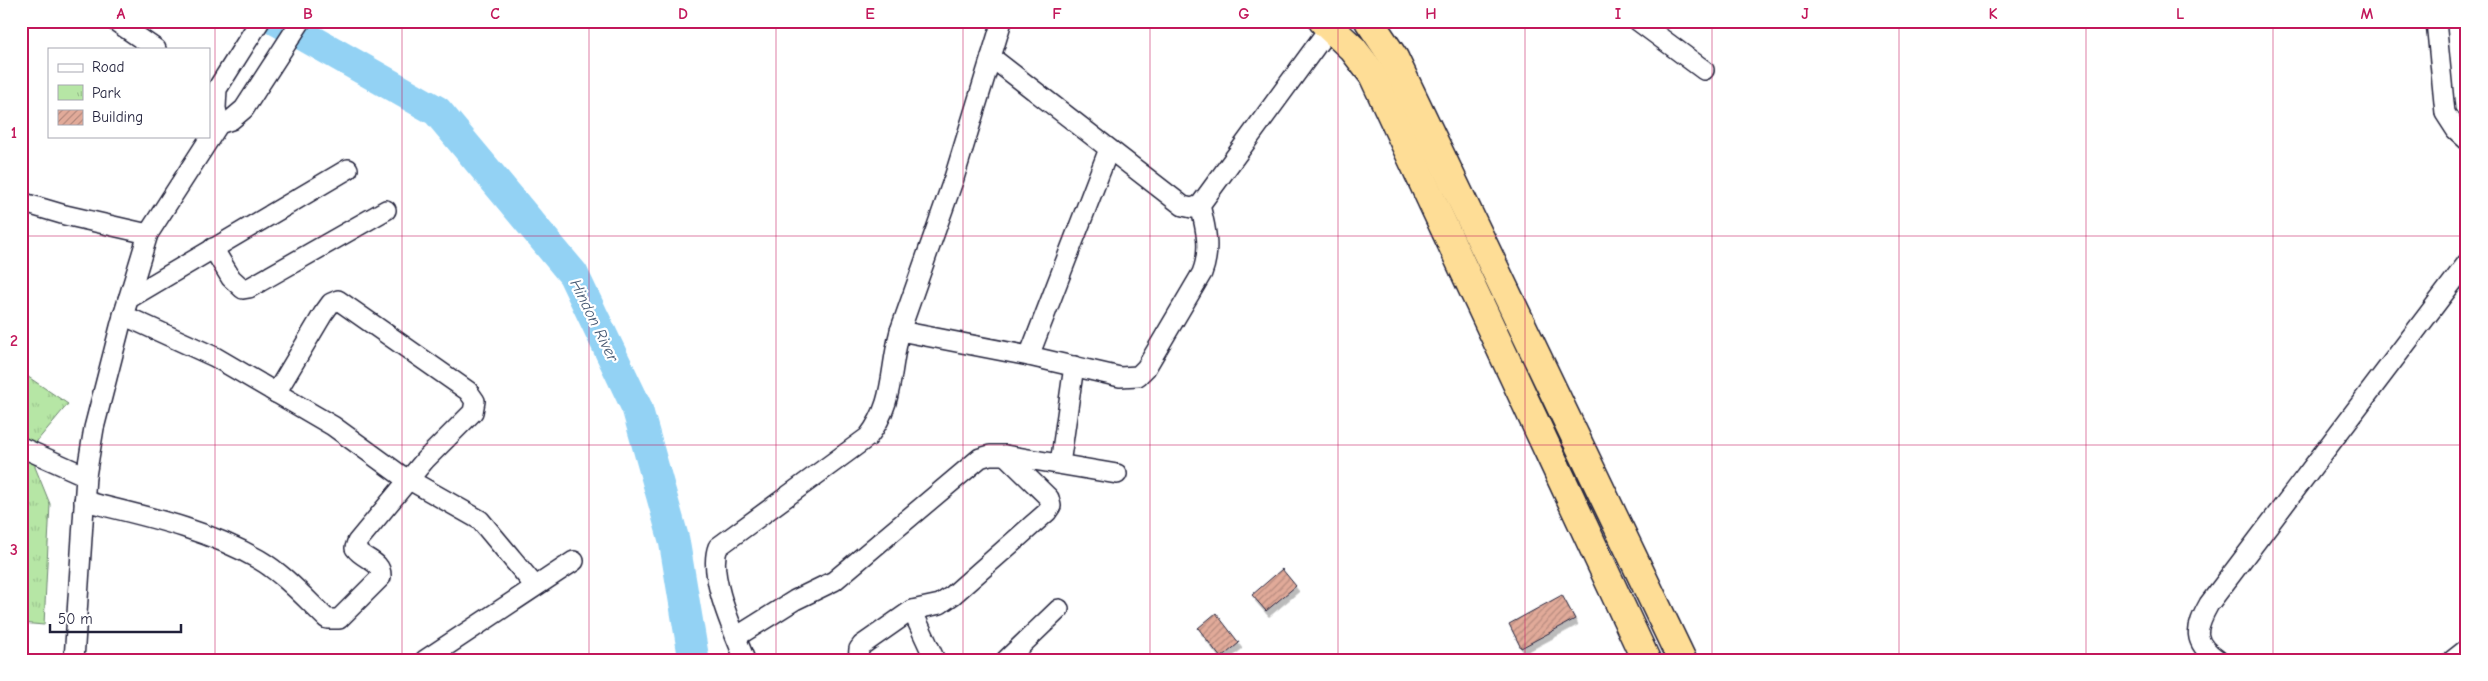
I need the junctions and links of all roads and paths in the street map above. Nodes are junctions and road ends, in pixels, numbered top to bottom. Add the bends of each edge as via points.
1 (115, 21) edge
2 (260, 21) edge
3 (300, 21) edge
4 (1002, 21) edge
5 (1638, 21) edge
6 (2436, 21) edge
7 (1372, 22) edge
8 (1327, 24) edge
9 (155, 48) edge
10 (991, 57) junction
11 (1704, 70) dead end
12 (213, 86) edge
13 (219, 124) junction
14 (210, 138) edge
15 (210, 138) edge
16 (2467, 140) edge
17 (1109, 149) junction
18 (348, 169) dead end
19 (21, 202) edge
20 (1200, 205) junction
21 (386, 210) dead end
22 (148, 234) junction
23 (213, 248) junction
24 (2467, 263) edge
25 (126, 307) junction
26 (900, 331) junction
27 (1029, 356) junction
28 (1074, 366) junction
29 (276, 393) junction
30 (21, 447) edge
31 (1005, 455) junction
32 (1060, 464) junction
33 (1117, 474) dead end
34 (86, 476) junction
35 (409, 479) junction
36 (84, 501) junction
37 (574, 561) dead end
38 (535, 586) junction
39 (1059, 609) dead end
40 (912, 610) junction
41 (736, 637) junction
42 (2467, 649) edge
43 (74, 660) edge
44 (425, 660) edge
45 (745, 660) edge
46 (858, 660) edge
47 (935, 660) edge
48 (1006, 660) edge
49 (1646, 660) edge
50 (1682, 660) edge
51 (2218, 660) edge
52 (2453, 660) edge

1 - 9 street
2 - 12 street via 229,71
3 - 13 street via 244,109 231,120
4 - 10 street
5 - 11 street
6 - 16 street via 2445,112
7 - 50 highway via 1394,58
8 - 20 street
8 - 49 highway via 1354,49 1373,75
10 - 17 street
10 - 26 street via 954,178
12 - 13 street
13 - 15 street
14 - 22 street
17 - 20 street via 1183,206 1192,208
17 - 27 street
18 - 23 street
19 - 22 street
20 - 28 street via 1207,234 1207,260 1146,368 1129,379
21 - 23 street via 243,289 236,285
22 - 25 street
23 - 25 street
24 - 51 street via 2210,604 2200,624 2199,640
25 - 29 street
25 - 34 street via 94,428
26 - 27 street
26 - 41 street via 888,404 868,437 718,547 714,566
27 - 28 street
28 - 32 street
29 - 35 street via 333,426
29 - 35 street via 322,314 332,303 343,302 468,391 475,401 473,412
30 - 34 street
31 - 32 street
31 - 40 street via 1049,498 1051,506 953,595 940,604
31 - 41 street via 980,458 834,581 795,600
32 - 33 street
34 - 36 street
35 - 36 street via 355,548 360,555 378,565 381,577 339,619 334,620 327,618 296,587 259,559 200,532
35 - 38 street via 480,520
36 - 43 street
37 - 38 street
38 - 44 street
39 - 48 street
40 - 46 street via 862,645
40 - 47 street
41 - 45 street
42 - 52 street

